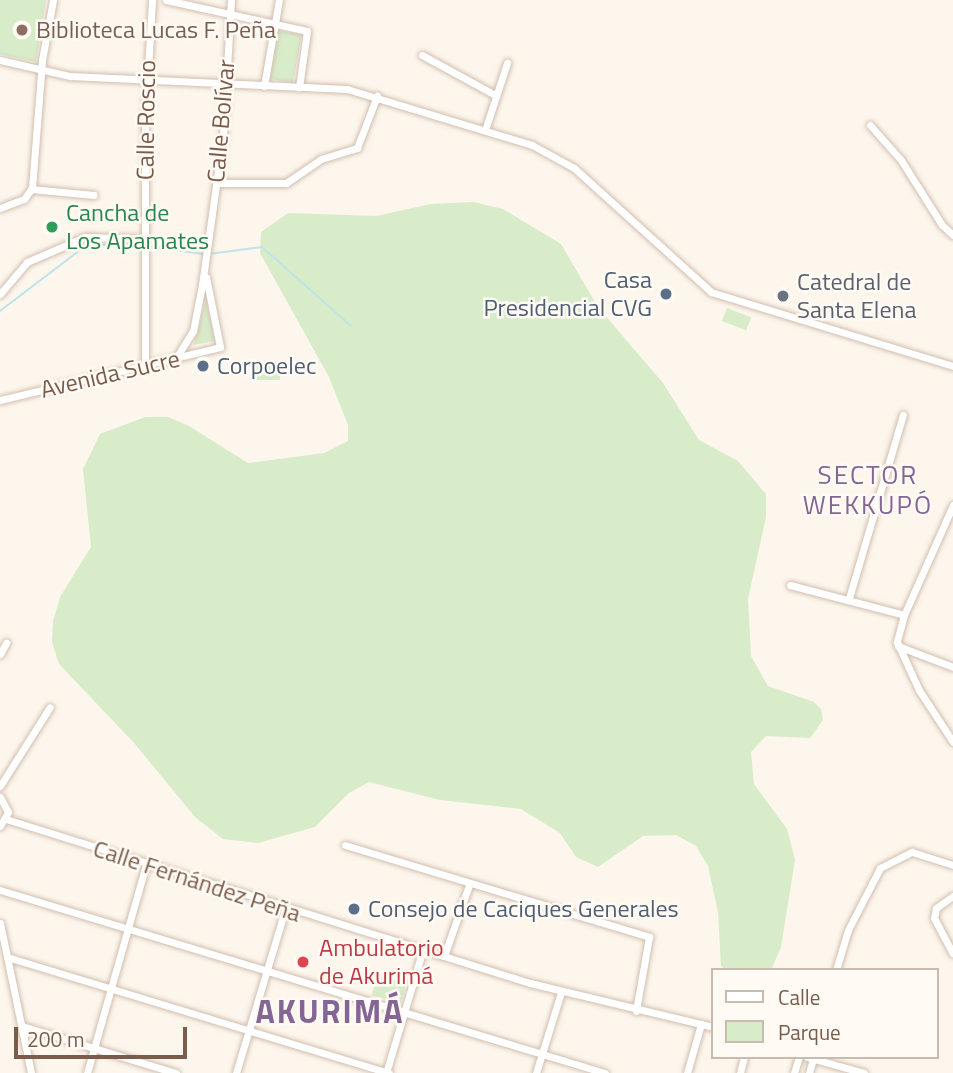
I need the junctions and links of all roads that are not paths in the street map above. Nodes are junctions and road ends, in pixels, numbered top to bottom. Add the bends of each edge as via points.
1 (53, 0) edge
2 (152, 0) edge
3 (166, 0) edge
4 (231, 0) edge
5 (279, 0) edge
6 (230, 14) junction
7 (272, 23) junction
8 (422, 55) dead end
9 (0, 60) edge
10 (507, 63) dead end
11 (41, 72) junction
12 (146, 82) junction
13 (226, 86) junction
14 (264, 86) junction
15 (299, 87) junction
16 (495, 95) junction
17 (377, 96) junction
18 (870, 125) dead end
19 (485, 130) junction
20 (216, 183) junction
21 (31, 189) junction
22 (94, 195) dead end
23 (0, 208) edge
24 (953, 234) edge
25 (144, 244) junction
26 (204, 269) junction
27 (0, 295) edge
28 (220, 347) joint
29 (176, 358) junction
30 (145, 366) junction
31 (953, 366) edge
32 (0, 400) edge
33 (902, 415) dead end
34 (953, 505) edge
35 (789, 585) dead end
36 (849, 598) junction
37 (904, 615) junction
38 (6, 643) dead end
39 (898, 646) junction
40 (0, 654) edge
41 (953, 667) edge
42 (50, 708) dead end
43 (953, 742) edge
44 (0, 786) edge
45 (0, 797) edge
46 (2, 824) edge
47 (345, 845) dead end
48 (146, 864) junction
49 (953, 866) edge
50 (469, 885) junction
51 (0, 890) edge
52 (953, 896) edge
53 (285, 910) junction
54 (0, 923) edge
55 (128, 930) junction
56 (423, 949) junction
57 (953, 953) edge
58 (444, 956) junction
59 (7, 957) junction
60 (837, 968) edge
61 (267, 970) junction
62 (110, 990) junction
63 (561, 992) junction
64 (404, 1011) junction
65 (636, 1011) junction
66 (701, 1024) junction
67 (22, 1026) junction
68 (712, 1027) edge
69 (249, 1030) junction
70 (94, 1048) junction
71 (542, 1053) junction
72 (817, 1059) edge
73 (31, 1073) edge
74 (87, 1073) edge
75 (176, 1073) edge
76 (236, 1073) edge
77 (387, 1073) edge
78 (536, 1073) edge
79 (605, 1073) edge
80 (687, 1073) edge
81 (864, 1073) edge

1 - 11 street
2 - 12 street, Calle Roscio
3 - 6 street
4 - 6 street, Calle Bolívar
5 - 7 street
6 - 7 street
6 - 13 street, Calle Bolívar
7 - 14 street
7 - 15 street via 307,31
8 - 16 street
9 - 11 street
10 - 16 street
11 - 12 street
11 - 21 street
12 - 13 street
12 - 25 street, Calle Roscio
13 - 14 street
13 - 20 street, Calle Bolívar
14 - 15 street
15 - 17 street
16 - 19 street
17 - 19 street
17 - 20 street via 357,148 321,159 286,183
18 - 24 street
19 - 31 street via 543,148 574,168 711,292
20 - 26 street, Calle Bolívar
21 - 22 street
21 - 23 street via 24,199
25 - 27 street via 85,237 27,262
25 - 30 street, Calle Roscio
26 - 28 street, Calle Bolívar
26 - 29 street, Calle Bolívar via 193,331
28 - 29 street, Avenida Sucre
29 - 30 street, Avenida Sucre
30 - 32 street, Avenida Sucre
33 - 36 street
34 - 37 street
35 - 36 street
36 - 37 street
37 - 39 street
38 - 40 street
39 - 41 street
39 - 43 street via 940,728
42 - 44 street
45 - 46 street via 8,808
46 - 48 street, Calle Fernández Peña
47 - 50 street
48 - 53 street, Calle Fernández Peña
48 - 55 street
49 - 60 street via 912,852 880,868 848,930
50 - 58 street
50 - 65 street via 649,937
51 - 55 street
52 - 57 street via 936,908 934,918
53 - 56 street, Calle Fernández Peña
53 - 61 street
54 - 59 street
55 - 61 street
55 - 62 street
56 - 58 street, Calle Fernández Peña
56 - 64 street
58 - 63 street, Calle Fernández Peña
59 - 62 street
59 - 67 street
61 - 64 street
61 - 69 street
62 - 69 street
62 - 70 street
63 - 65 street, Calle Fernández Peña
63 - 71 street
64 - 71 street
64 - 77 street
65 - 66 street, Calle Fernández Peña
66 - 68 street, Calle Fernández Peña
66 - 80 street
67 - 70 street
67 - 73 street
69 - 76 street
69 - 77 street
70 - 74 street
70 - 75 street
71 - 78 street
71 - 79 street
72 - 81 street

